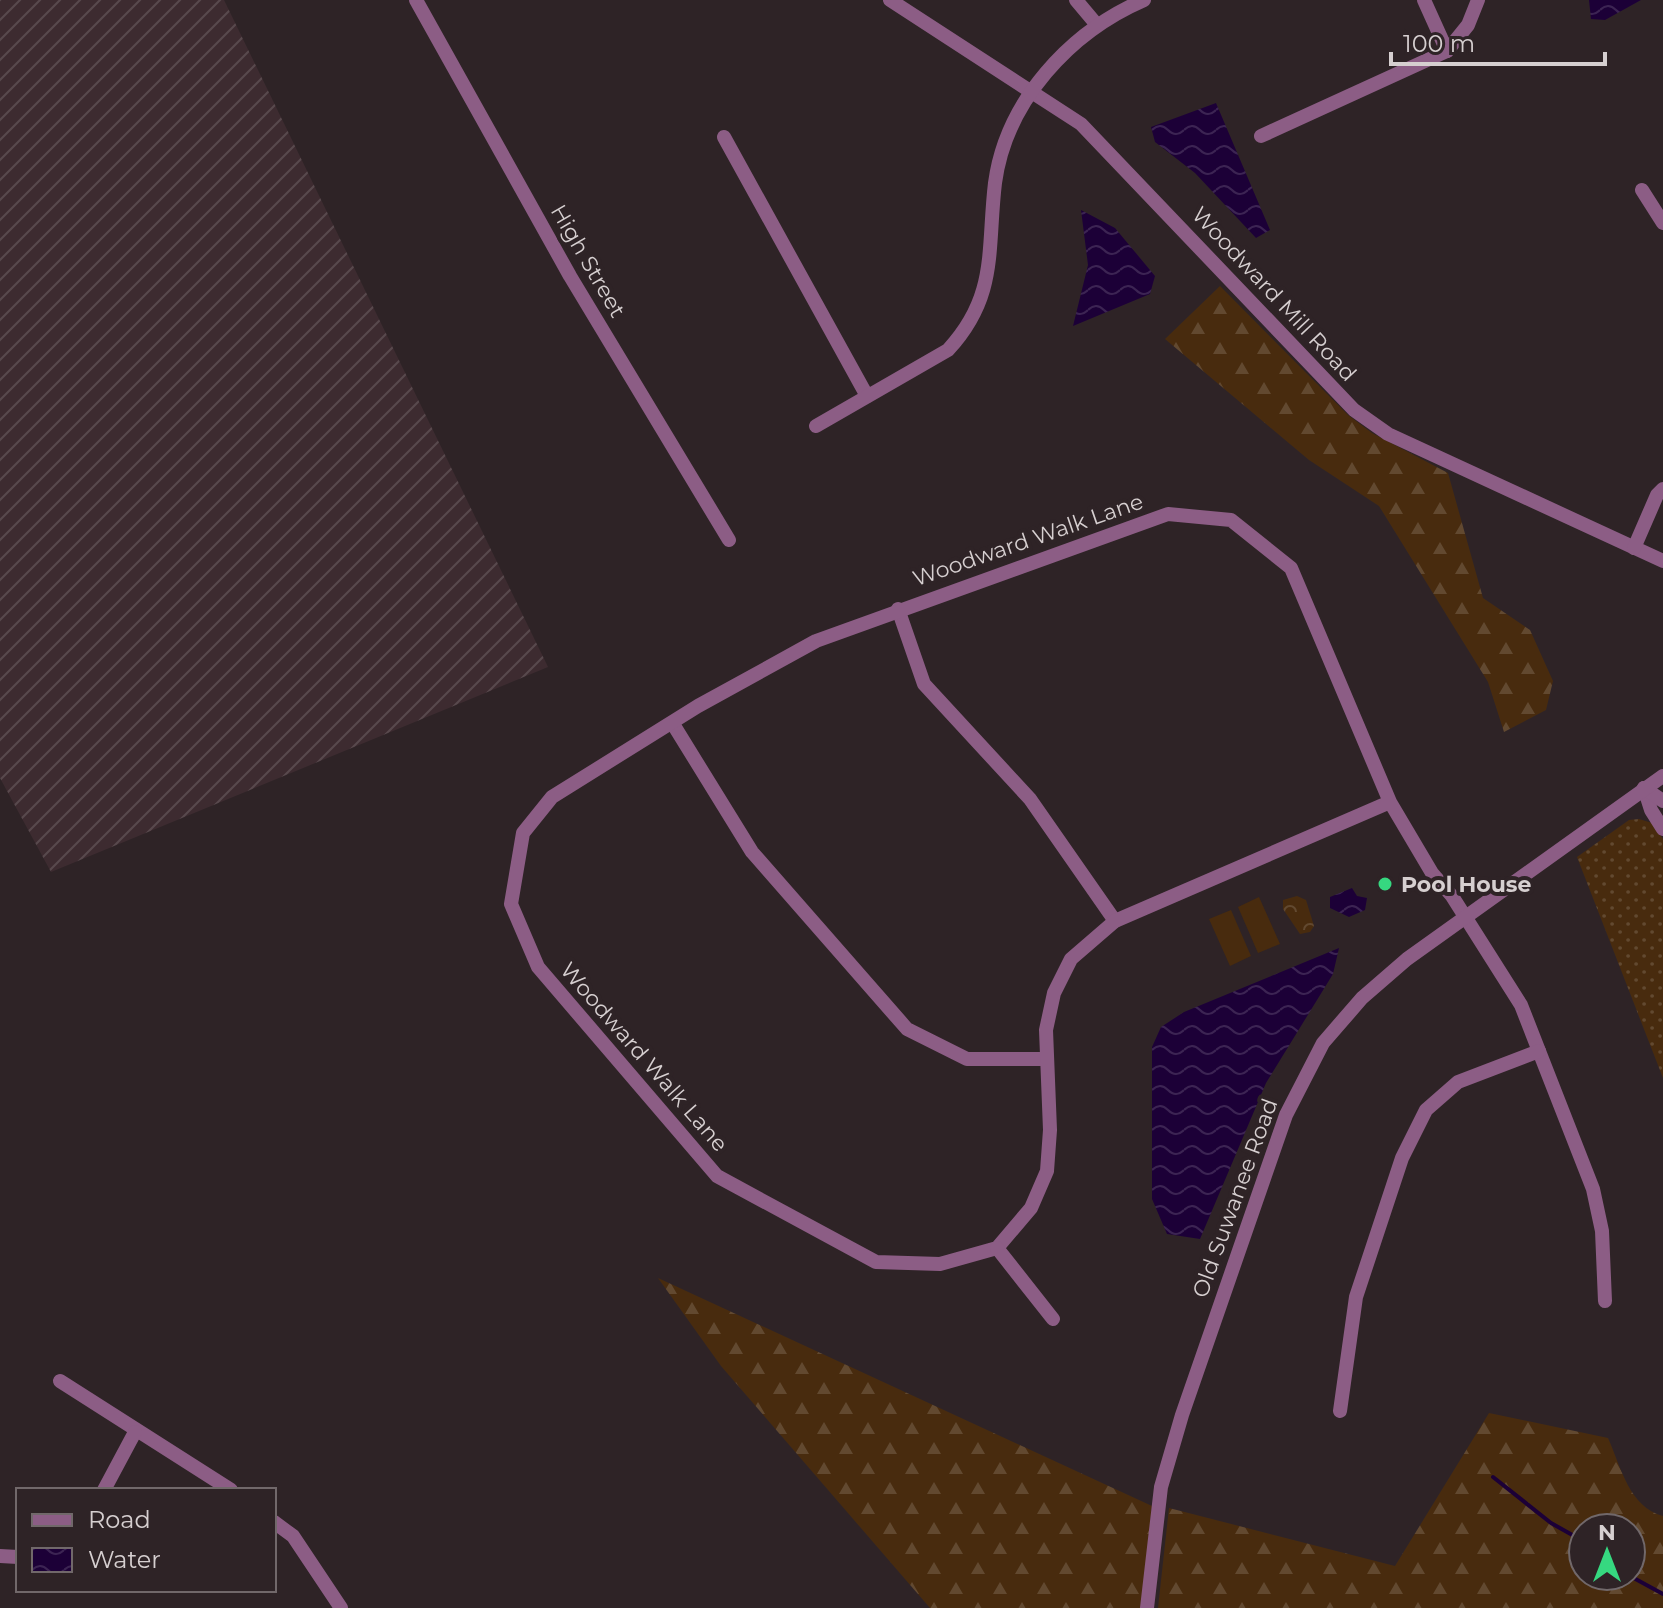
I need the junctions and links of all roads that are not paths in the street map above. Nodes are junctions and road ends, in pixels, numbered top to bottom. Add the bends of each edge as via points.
1 (416, 0) edge
2 (890, 0) edge
3 (1076, 0) edge
4 (1144, 0) edge
5 (1424, 0) edge
6 (1478, 0) edge
7 (1097, 25) junction
8 (1447, 51) junction
9 (1032, 91) junction
10 (1261, 136) dead end
11 (724, 137) dead end
12 (1642, 190) dead end
13 (1663, 223) edge
14 (867, 396) junction
15 (816, 426) dead end
16 (1663, 489) edge
17 (729, 540) dead end
18 (1634, 548) junction
19 (1663, 561) edge
20 (898, 609) junction
21 (673, 724) junction
22 (1663, 776) edge
23 (1644, 788) junction
24 (1663, 801) edge
25 (1390, 802) junction
26 (1663, 829) edge
27 (1464, 916) junction
28 (1115, 921) junction
29 (1539, 1051) junction
30 (1046, 1059) junction
31 (997, 1248) junction
32 (1605, 1301) dead end
33 (1053, 1319) dead end
34 (60, 1381) dead end
35 (1340, 1411) dead end
36 (135, 1432) junction
37 (105, 1488) edge
38 (228, 1488) edge
39 (276, 1523) edge
40 (341, 1608) edge
41 (1147, 1608) edge

1 - 17 street, High Street via 570,276
2 - 9 street, Woodward Mill Road
3 - 7 street
4 - 7 street
5 - 8 street
6 - 8 street via 1468,25
7 - 9 street via 1070,45
8 - 10 street
9 - 14 street via 1000,155 990,269 974,317 948,350
9 - 18 street, Woodward Mill Road via 1081,124 1354,410 1388,434
11 - 14 street
12 - 13 street
14 - 15 street
16 - 18 street
18 - 19 street, Woodward Mill Road
20 - 21 street, Woodward Walk Lane via 816,641
20 - 25 street, Woodward Walk Lane via 1168,514 1231,520 1291,568
20 - 28 street via 924,684 1030,799
21 - 30 street via 752,852 907,1029 967,1059
21 - 31 street, Woodward Walk Lane via 552,797 523,833 511,904 538,967 717,1176 876,1262 940,1264
22 - 23 street, Old Suwanee Road
23 - 24 street
23 - 26 street
23 - 27 street, Old Suwanee Road
25 - 27 street, Woodward Walk Lane
25 - 28 street
27 - 29 street, Woodward Walk Lane via 1521,1005
27 - 41 street, Old Suwanee Road via 1362,998 1323,1043 1286,1115 1165,1473
28 - 30 street via 1071,959 1054,993
29 - 32 street, Woodward Walk Lane via 1593,1189 1602,1231
29 - 35 street via 1458,1082 1426,1110 1402,1158 1356,1297
30 - 31 street via 1047,1171 1031,1208
31 - 33 street
34 - 36 street
36 - 37 street
36 - 38 street
39 - 40 street via 293,1536

